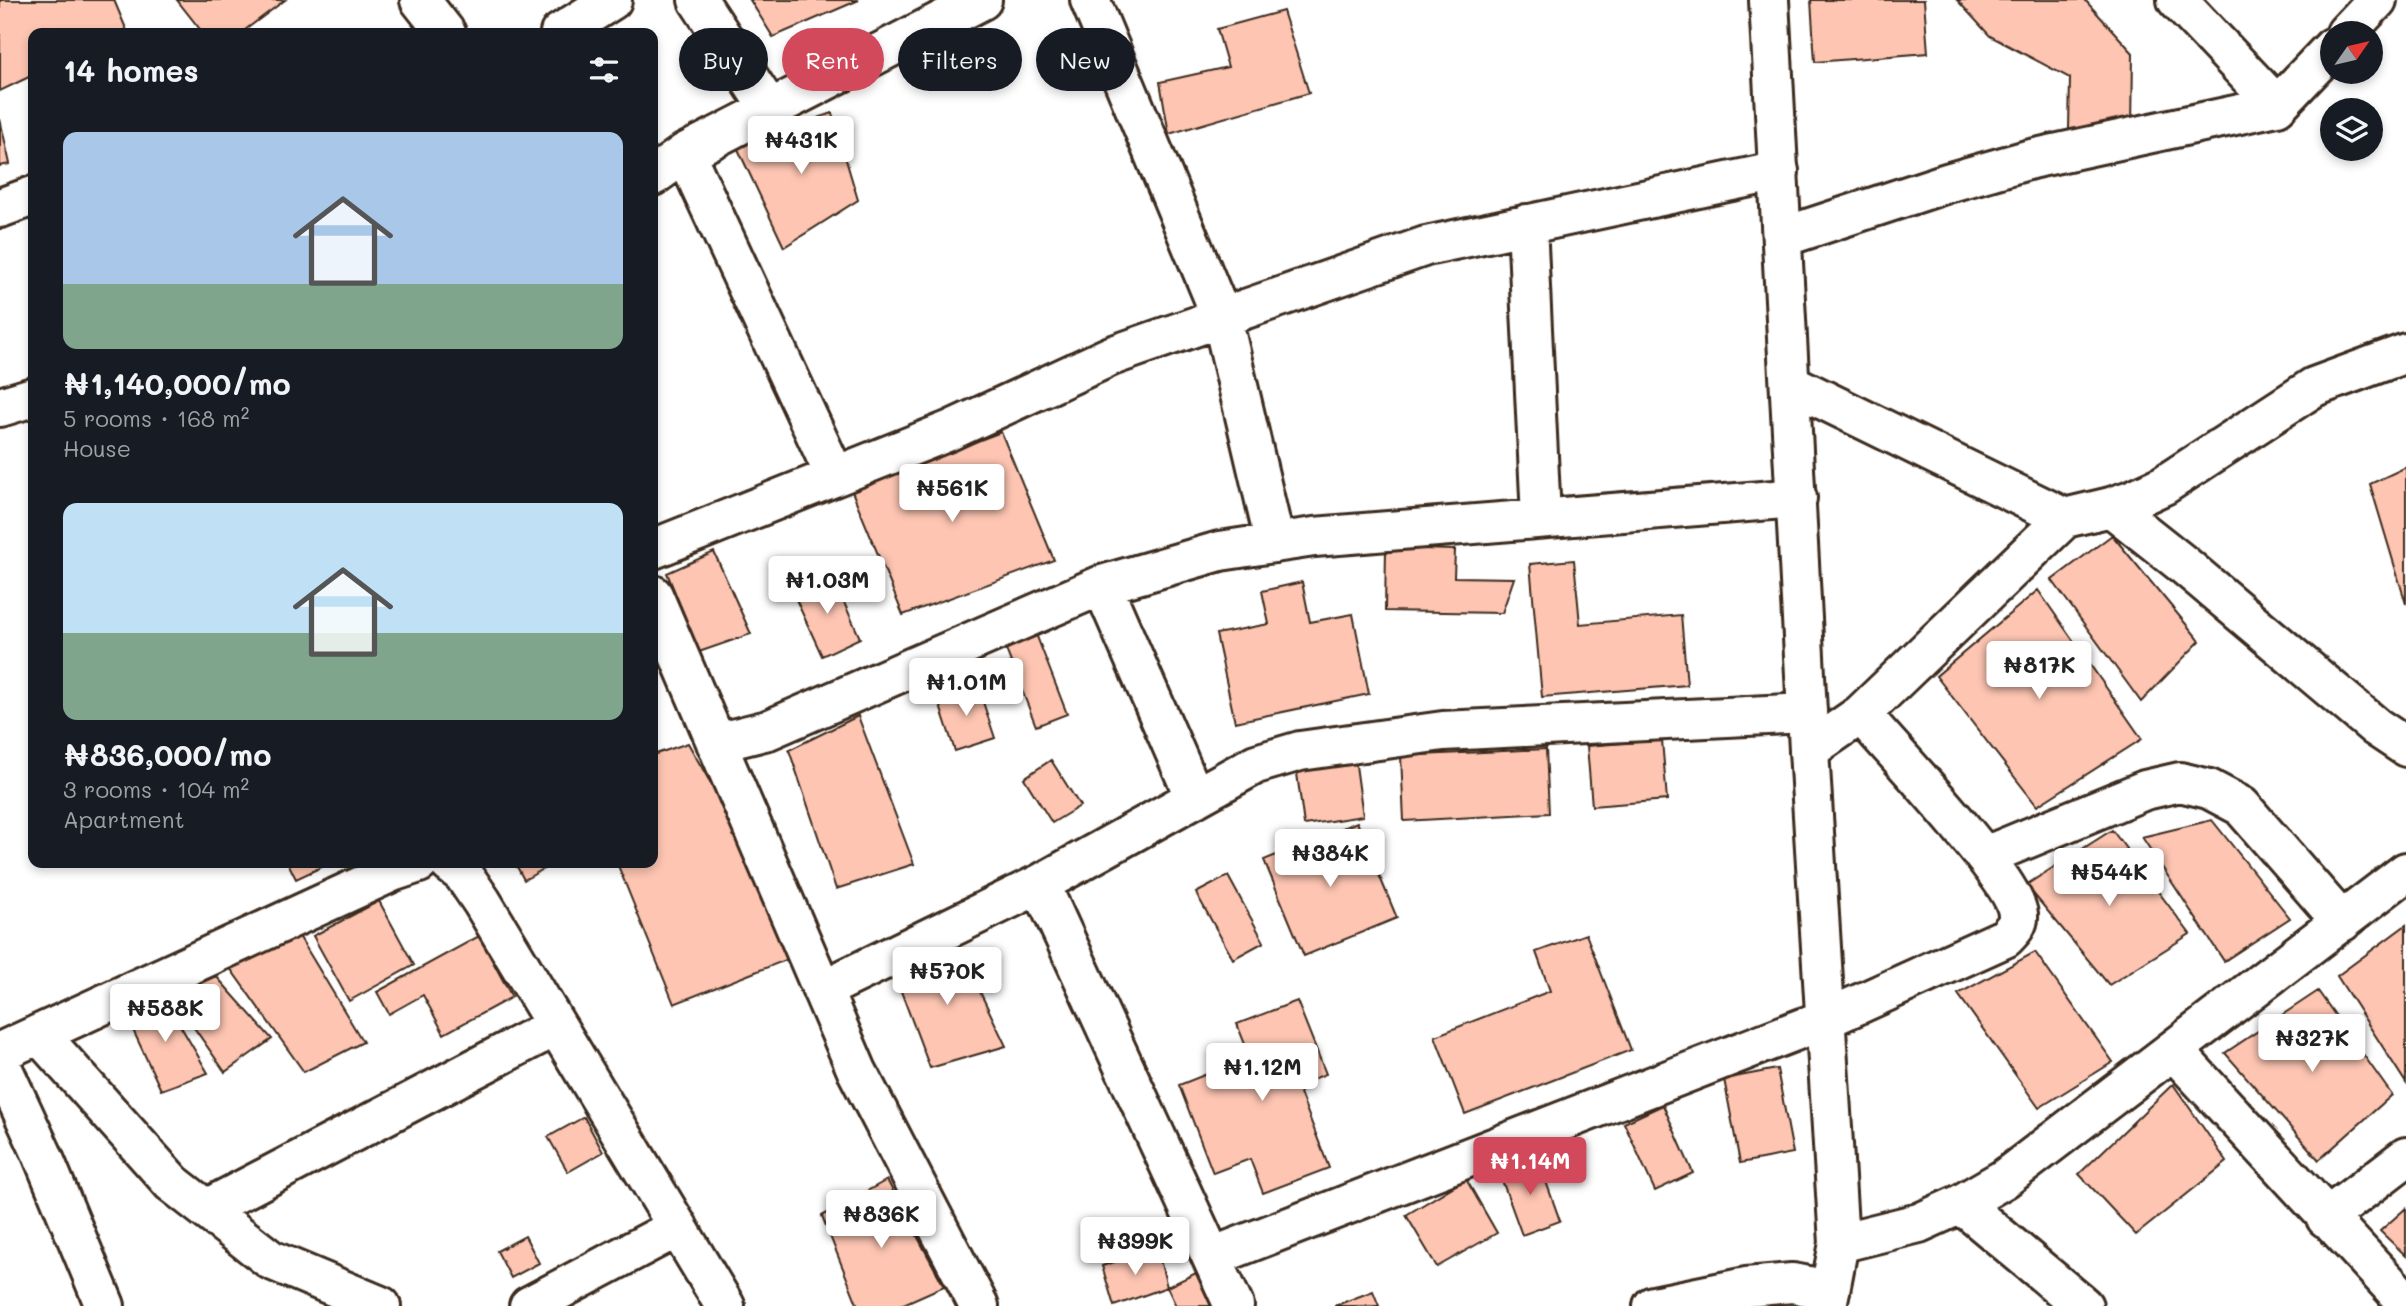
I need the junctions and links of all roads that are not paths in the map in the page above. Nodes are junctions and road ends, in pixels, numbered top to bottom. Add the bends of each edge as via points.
1 (420, 0) edge
2 (612, 0) edge
3 (698, 0) edge
4 (982, 0) edge
5 (1090, 0) edge
6 (2178, 0) edge
7 (2378, 0) edge
8 (1772, 1) edge
9 (2358, 21) edge
10 (442, 28) edge
11 (568, 28) edge
12 (2320, 61) edge
13 (2277, 106) junction
14 (771, 110) junction
15 (685, 153) junction
16 (1779, 171) junction
17 (658, 172) edge
18 (28, 198) edge
19 (0, 208) edge
20 (1527, 224) junction
21 (1783, 237) junction
22 (1222, 318) junction
23 (2406, 353) edge
24 (1791, 384) junction
25 (28, 399) edge
26 (0, 407) edge
27 (835, 475) junction
28 (1797, 498) junction
29 (2111, 508) junction
30 (1541, 518) junction
31 (2065, 518) junction
32 (1275, 543) junction
33 (658, 547) edge
34 (1102, 585) junction
35 (658, 607) edge
36 (1807, 713) junction
37 (1861, 714) junction
38 (716, 743) junction
39 (2406, 747) edge
40 (1808, 750) junction
41 (1195, 798) junction
42 (1985, 856) junction
43 (405, 868) edge
44 (455, 868) edge
45 (2406, 872) edge
46 (1040, 884) junction
47 (2342, 922) junction
48 (822, 990) junction
49 (1826, 1019) junction
50 (556, 1026) junction
51 (39, 1034) junction
52 (2173, 1051) junction
53 (0, 1052) edge
54 (0, 1063) edge
55 (2406, 1157) edge
56 (1961, 1204) junction
57 (206, 1209) junction
58 (2326, 1218) junction
59 (678, 1227) junction
60 (1839, 1243) junction
61 (1212, 1257) junction
62 (1828, 1298) edge
63 (2406, 1302) edge
64 (105, 1306) edge
65 (381, 1306) edge
66 (529, 1306) edge
67 (725, 1306) edge
68 (979, 1306) edge
69 (1234, 1306) edge
70 (1653, 1306) edge
71 (2083, 1306) edge

1 - 10 street
2 - 11 street
3 - 14 street
4 - 14 street
5 - 22 street
6 - 13 street
7 - 9 street
8 - 16 street
12 - 13 street
13 - 21 street via 2019,163
14 - 15 street
15 - 17 street
15 - 27 street
16 - 20 street
16 - 21 street
18 - 19 street
20 - 22 street via 1426,246
20 - 30 street
21 - 24 street
22 - 27 street via 1111,356 949,431
22 - 32 street
23 - 29 street via 2315,387 2164,485
24 - 28 street
24 - 31 street
25 - 26 street
27 - 33 street
28 - 30 street
28 - 36 street
29 - 31 street
29 - 39 street
30 - 32 street
31 - 37 street
32 - 34 street via 1220,551
34 - 38 street via 768,730
34 - 41 street
35 - 38 street
36 - 40 street
36 - 41 street via 1443,732 1300,751 1256,764
37 - 40 street
37 - 42 street
38 - 48 street
40 - 49 street
41 - 46 street
42 - 47 street via 2146,790 2180,782 2209,789 2241,807
42 - 49 street via 2018,915 2016,926 2005,938
43 - 51 street
44 - 50 street via 482,902
45 - 47 street
46 - 48 street
46 - 61 street
47 - 52 street
48 - 68 street via 857,1071
49 - 60 street
49 - 61 street
50 - 57 street
50 - 59 street
51 - 53 street
51 - 57 street via 172,1183
52 - 56 street via 2004,1179
52 - 58 street
54 - 64 street
55 - 58 street
56 - 60 street via 1919,1223
56 - 71 street
57 - 65 street via 271,1260
58 - 63 street
59 - 66 street
59 - 67 street
60 - 62 street
61 - 69 street
62 - 70 street via 1791,1283

